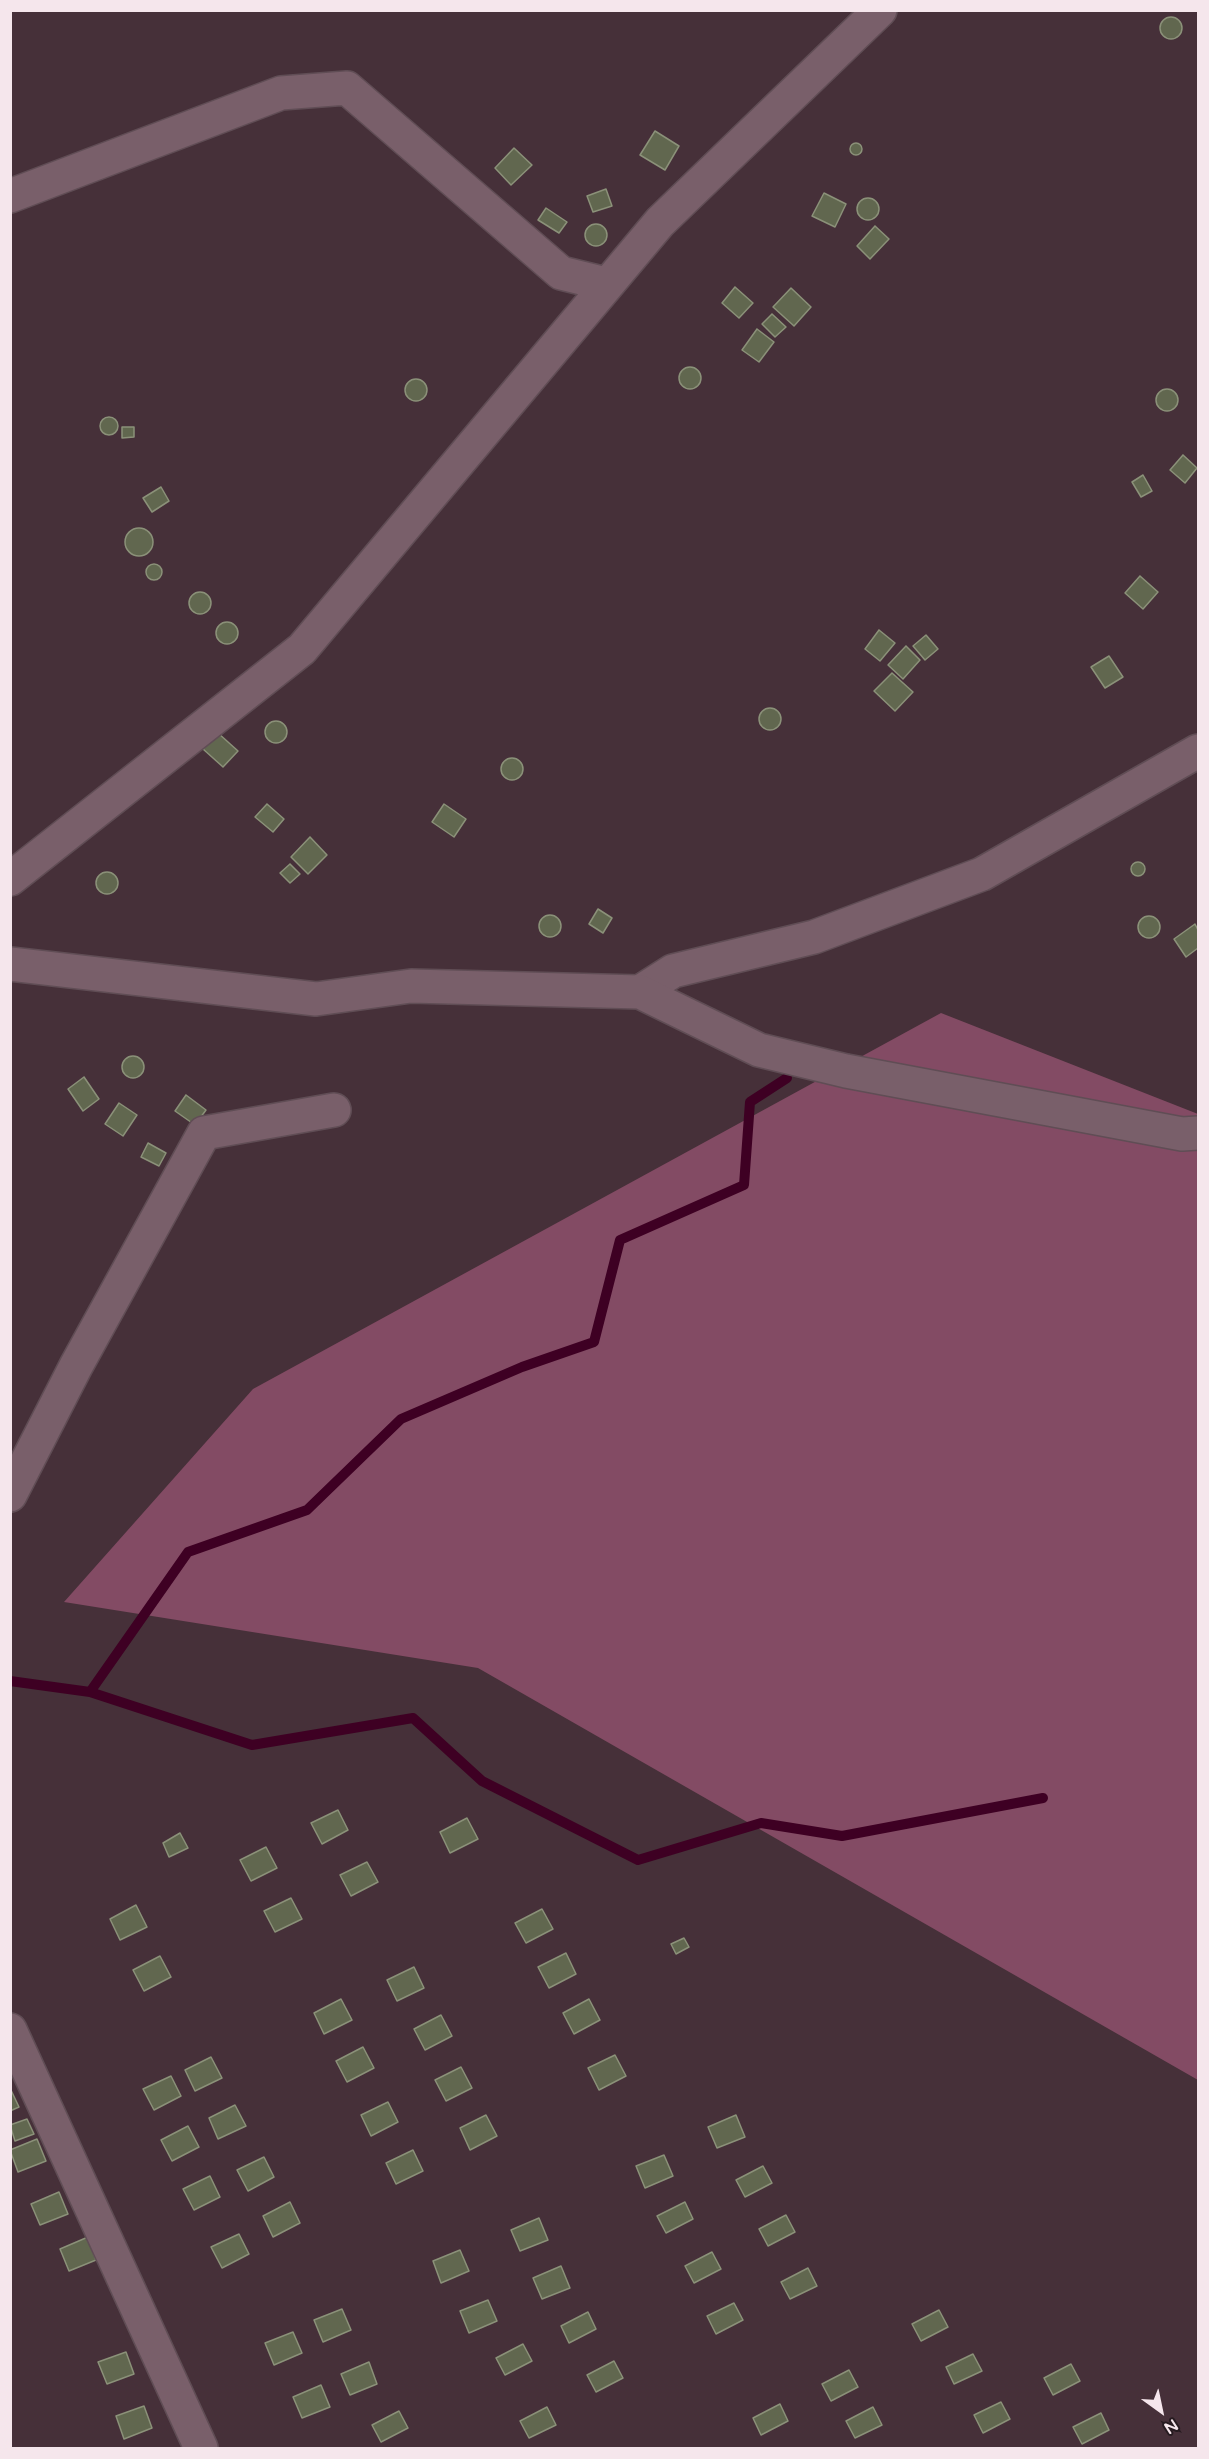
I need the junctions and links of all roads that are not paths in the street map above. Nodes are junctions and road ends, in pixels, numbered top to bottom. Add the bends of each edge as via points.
1 (880, 10) edge
2 (10, 196) edge
3 (606, 284) junction
4 (1198, 751) edge
5 (10, 879) edge
6 (10, 964) edge
7 (640, 992) junction
8 (334, 1110) dead end
9 (1198, 1133) edge
10 (10, 1495) edge
11 (14, 2045) edge
12 (201, 2448) edge

1 - 3 street via 660,222
2 - 3 street via 281,93 347,88 561,273
3 - 5 street via 302,649
4 - 7 street via 982,874 814,937 673,971
6 - 7 street via 316,999 411,986
7 - 9 street via 759,1050 857,1073 1182,1134
8 - 10 street via 204,1133
11 - 12 street

